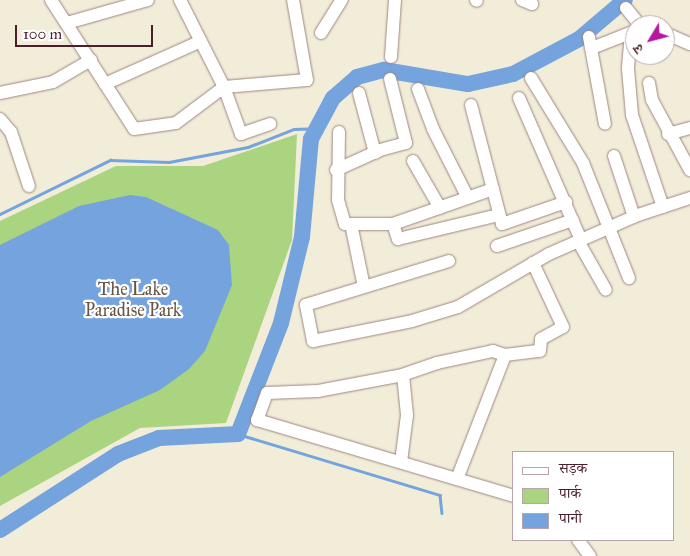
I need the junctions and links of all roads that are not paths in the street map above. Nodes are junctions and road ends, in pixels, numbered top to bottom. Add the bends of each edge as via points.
1 (51, 0) edge
2 (148, 0) edge
3 (180, 0) edge
4 (293, 0) edge
5 (342, 0) edge
6 (395, 0) edge
7 (626, 8) dead end
8 (629, 15) edge
9 (67, 23) junction
10 (321, 33) dead end
11 (625, 33) edge
12 (675, 37) edge
13 (201, 41) junction
14 (690, 44) edge
15 (391, 57) dead end
16 (91, 60) junction
17 (629, 65) edge
18 (531, 78) dead end
19 (390, 79) dead end
20 (649, 83) dead end
21 (105, 84) junction
22 (224, 87) junction
23 (418, 89) dead end
24 (0, 93) edge
25 (359, 93) dead end
26 (519, 98) dead end
27 (471, 105) dead end
28 (0, 119) edge
29 (270, 124) dead end
30 (604, 124) dead end
31 (690, 128) edge
32 (339, 132) dead end
33 (668, 134) junction
34 (375, 153) junction
35 (614, 156) dead end
36 (414, 161) dead end
37 (336, 170) junction
38 (690, 170) edge
39 (29, 186) dead end
40 (493, 189) junction
41 (468, 198) junction
42 (690, 198) edge
43 (566, 202) junction
44 (663, 207) junction
45 (440, 208) junction
46 (499, 215) junction
47 (634, 217) junction
48 (573, 220) junction
49 (351, 224) junction
50 (393, 224) junction
51 (609, 228) junction
52 (579, 241) junction
53 (497, 246) dead end
54 (449, 261) dead end
55 (533, 263) junction
56 (629, 278) dead end
57 (364, 286) junction
58 (606, 290) dead end
59 (504, 355) junction
60 (403, 375) junction
61 (401, 462) junction
62 (457, 479) junction
63 (512, 495) edge
64 (579, 541) edge
65 (590, 556) edge

1 - 9 street
2 - 9 street
3 - 13 street
4 - 22 street via 307,80
5 - 10 street
6 - 15 street
7 - 8 street
9 - 16 street
11 - 30 street via 590,43
12 - 14 street
13 - 21 street
13 - 22 street
16 - 21 street
16 - 24 street via 53,82
17 - 44 street via 632,115
18 - 51 street via 583,163
19 - 34 street via 406,143
20 - 33 street via 652,100
21 - 22 street via 134,129 176,123
22 - 29 street via 241,134
23 - 41 street via 433,129
25 - 34 street
26 - 43 street
27 - 40 street
28 - 39 street via 11,132
31 - 33 street
32 - 37 street
33 - 38 street
34 - 37 street
35 - 47 street
36 - 45 street
37 - 49 street via 338,200 345,224
40 - 41 street
40 - 46 street
41 - 45 street
42 - 44 street
43 - 46 street via 502,224
43 - 48 street
44 - 47 street
45 - 50 street
46 - 50 street via 398,239
47 - 51 street
48 - 52 street
48 - 53 street
49 - 50 street
49 - 57 street
51 - 52 street
51 - 56 street
52 - 55 street
52 - 58 street
54 - 57 street
55 - 57 street via 458,307 412,321 313,342 306,305
55 - 59 street via 563,327 541,339 540,351
59 - 60 street via 492,351 437,363
59 - 62 street
60 - 61 street via 407,415
60 - 61 street via 318,391 267,393 258,420
61 - 62 street
62 - 63 street
64 - 65 street

